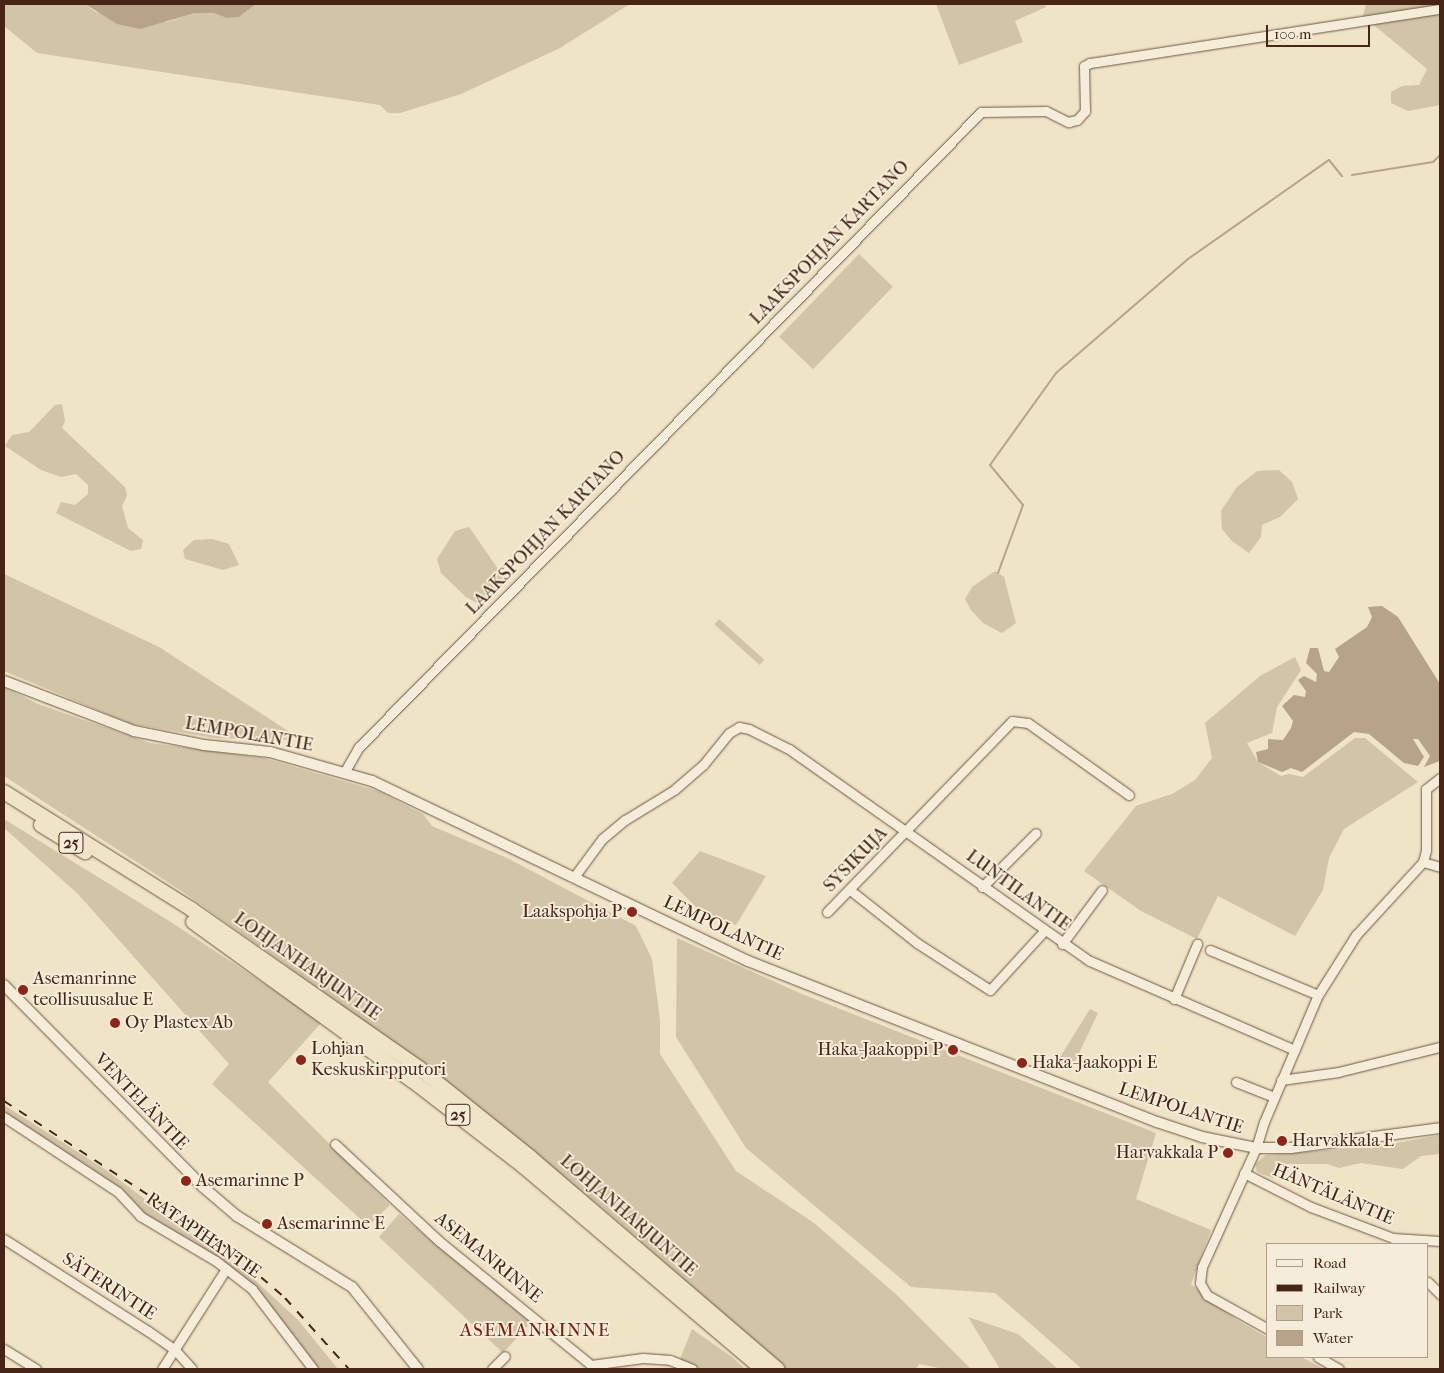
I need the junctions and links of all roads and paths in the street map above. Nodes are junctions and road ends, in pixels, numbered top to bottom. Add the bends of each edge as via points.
1 (1440, 9) edge
2 (4, 681) edge
3 (345, 771) junction
4 (1440, 778) edge
5 (4, 782) edge
6 (4, 792) edge
7 (1129, 795) dead end
8 (4, 803) edge
9 (68, 830) junction
10 (907, 831) junction
11 (1036, 833) dead end
12 (1423, 862) junction
13 (1440, 868) edge
14 (574, 877) junction
15 (982, 887) junction
16 (850, 890) junction
17 (1102, 890) dead end
18 (827, 912) dead end
19 (1044, 931) junction
20 (1062, 944) junction
21 (1196, 944) dead end
22 (1210, 950) dead end
23 (4, 985) edge
24 (1318, 995) junction
25 (1174, 999) junction
26 (1440, 1047) edge
27 (1295, 1050) junction
28 (1281, 1080) junction
29 (1236, 1082) dead end
30 (1274, 1097) junction
31 (4, 1117) edge
32 (1440, 1128) edge
33 (335, 1144) dead end
34 (1256, 1148) junction
35 (1244, 1173) junction
36 (4, 1239) edge
37 (1440, 1240) edge
38 (1394, 1241) edge
39 (226, 1268) junction
40 (1429, 1283) edge
41 (1440, 1294) edge
42 (1266, 1328) edge
43 (4, 1349) edge
44 (175, 1350) junction
45 (505, 1356) dead end
46 (1320, 1358) edge
47 (36, 1369) edge
48 (162, 1369) edge
49 (192, 1369) edge
50 (313, 1369) edge
51 (418, 1369) edge
52 (492, 1369) edge
53 (692, 1369) edge
54 (762, 1369) edge
55 (778, 1369) edge
56 (1339, 1369) edge

1 - 3 street, LAAKSPOHJAN KARTANO via 1090,63 1084,66 1085,111 1077,120 1068,122 1046,111 981,112 359,747
2 - 3 street, LEMPOLANTIE via 134,731 204,745 270,752
3 - 14 street, LEMPOLANTIE via 419,801
4 - 12 street via 1426,789 1426,850
5 - 9 highway via 51,813
6 - 9 highway, LOHJANHARJUNTIE / 25
7 - 10 street, SYSIKUJA via 1028,723 1012,722
8 - 54 highway, LOHJANHARJUNTIE / 25 via 186,916 413,1081 524,1166
9 - 55 highway, LOHJANHARJUNTIE / 25 via 191,909 419,1068 538,1164
10 - 14 street, LUNTILANTIE via 789,749 739,728 729,733 703,765 674,790 625,820 602,839
10 - 15 street, LUNTILANTIE
10 - 16 street, SYSIKUJA
11 - 15 street
12 - 13 street
12 - 24 street via 1356,935
14 - 34 street, LEMPOLANTIE via 748,961 905,1024 1156,1122
15 - 19 street, LUNTILANTIE
16 - 18 street, SYSIKUJA
16 - 19 street via 917,943 990,990
17 - 20 street
19 - 20 street, LUNTILANTIE
20 - 25 street, LUNTILANTIE via 1112,972
21 - 25 street
22 - 24 street
23 - 51 street, VENTELÄNTIE via 151,1137 223,1204 352,1287
24 - 27 street
25 - 27 street, LUNTILANTIE
26 - 28 street via 1338,1072
27 - 28 street
28 - 30 street
29 - 30 street
30 - 34 street
31 - 39 street, RATAPIHANTIE via 118,1192 140,1216
32 - 34 street, LEMPOLANTIE via 1318,1145
33 - 53 street, ASEMANRINNE via 439,1241 591,1365 643,1358 670,1360
34 - 35 street
35 - 38 street, HÄNTÄLÄNTIE via 1311,1207
35 - 42 street via 1202,1267 1200,1283 1207,1295
36 - 44 street, SÄTERINTIE
37 - 38 street, HÄNTÄLÄNTIE
39 - 44 street
39 - 50 street, RATAPIHANTIE via 252,1289
40 - 41 street
43 - 47 street
44 - 48 street
44 - 49 street, SÄTERINTIE
45 - 52 street
46 - 56 street

